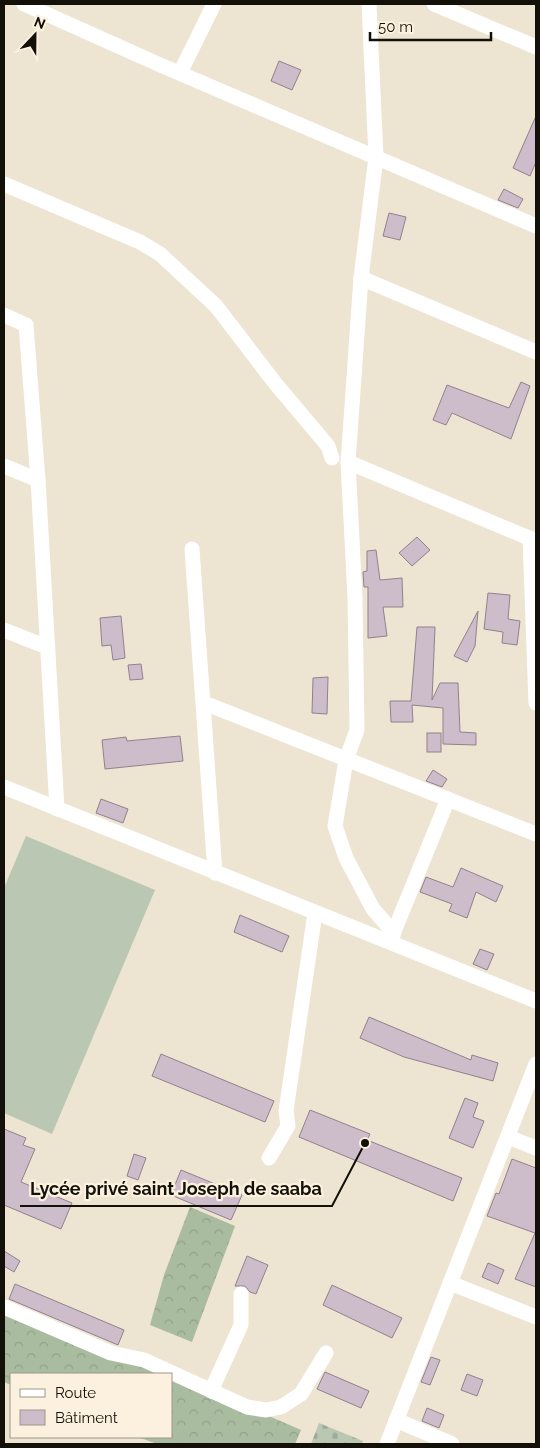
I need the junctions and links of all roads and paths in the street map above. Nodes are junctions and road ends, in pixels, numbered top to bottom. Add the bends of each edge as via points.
1 (214, 4) edge
2 (369, 4) edge
3 (434, 4) edge
4 (34, 6) edge
5 (536, 48) edge
6 (180, 73) junction
7 (376, 157) junction
8 (4, 184) edge
9 (536, 226) edge
10 (361, 278) junction
11 (4, 316) edge
12 (536, 352) edge
13 (332, 458) dead end
14 (348, 462) junction
15 (4, 466) edge
16 (38, 480) junction
17 (533, 540) edge
18 (192, 549) dead end
19 (4, 630) edge
20 (47, 647) junction
21 (204, 703) junction
22 (536, 703) edge
23 (346, 760) junction
24 (4, 787) edge
25 (448, 799) junction
26 (57, 809) junction
27 (536, 834) edge
28 (215, 873) junction
29 (315, 913) junction
30 (392, 938) junction
31 (536, 1001) edge
32 (536, 1064) edge
33 (508, 1137) junction
34 (536, 1148) edge
35 (269, 1158) dead end
36 (450, 1283) junction
37 (241, 1294) dead end
38 (4, 1307) edge
39 (536, 1317) edge
40 (326, 1353) dead end
41 (211, 1391) junction
42 (396, 1420) junction
43 (386, 1444) edge
44 (452, 1444) edge

1 - 6 street
2 - 7 street
3 - 5 street
4 - 6 street
6 - 7 street
7 - 9 street
7 - 10 street
8 - 13 street via 140,242 160,254 216,306 328,446
10 - 12 street
10 - 14 street
11 - 16 street via 26,325
14 - 17 street
14 - 23 street via 355,598 356,730
15 - 16 street
16 - 20 street
17 - 22 street
18 - 21 street
19 - 20 street
20 - 26 street
21 - 23 street
21 - 28 street
23 - 25 street
23 - 30 street via 335,826 346,858
24 - 26 street
25 - 27 street
25 - 30 street
26 - 28 street
28 - 29 street
29 - 30 street
29 - 35 street via 286,1111 288,1126
30 - 31 street
32 - 33 street
33 - 34 street
33 - 36 street
36 - 39 street
36 - 42 street
37 - 41 street via 241,1326
38 - 41 street via 111,1353 144,1360
40 - 41 street via 301,1394 281,1407 266,1410 247,1407
42 - 43 street
42 - 44 street

